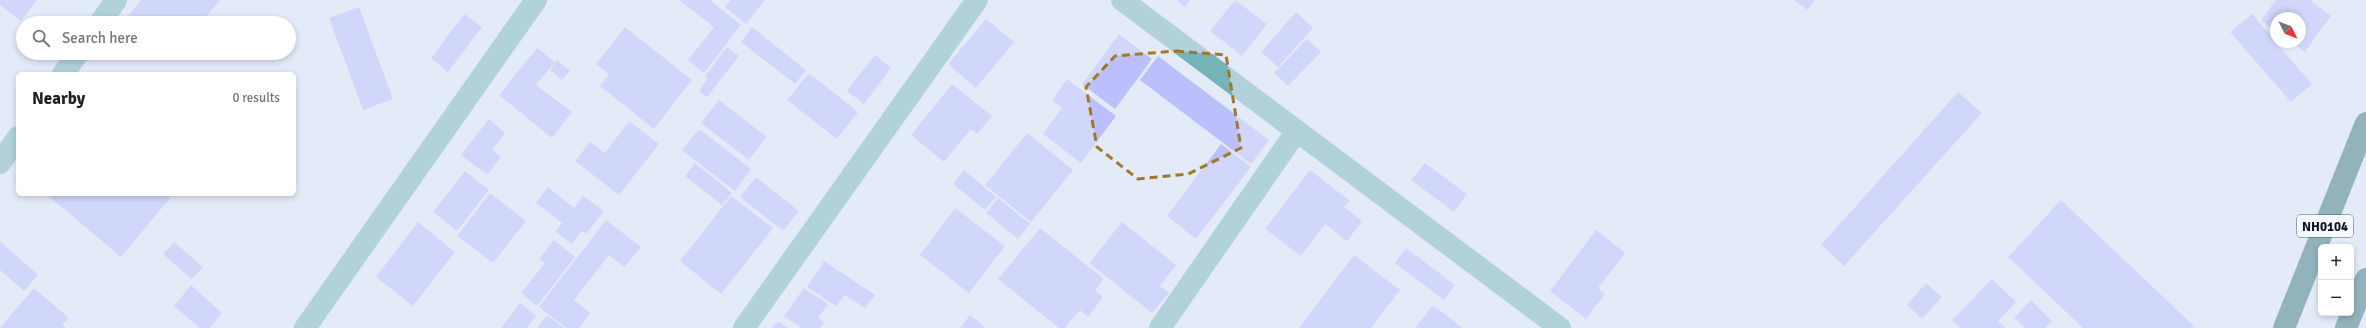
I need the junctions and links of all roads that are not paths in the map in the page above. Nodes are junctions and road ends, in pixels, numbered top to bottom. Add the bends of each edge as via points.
1 (116, 0) edge
2 (536, 0) edge
3 (977, 0) edge
4 (1122, 0) edge
5 (105, 16) edge
6 (73, 60) edge
7 (64, 72) edge
8 (2366, 123) edge
9 (1296, 132) junction
10 (16, 140) edge
11 (0, 163) edge
12 (2366, 279) edge
13 (304, 328) edge
14 (744, 328) edge
15 (1160, 328) edge
16 (1560, 328) edge
17 (2284, 328) edge
18 (2346, 328) edge

1 - 5 street
2 - 13 street
3 - 14 street
4 - 9 street
6 - 7 street
8 - 17 highway, NH0104
9 - 15 street
9 - 16 street
10 - 11 street
12 - 18 highway

